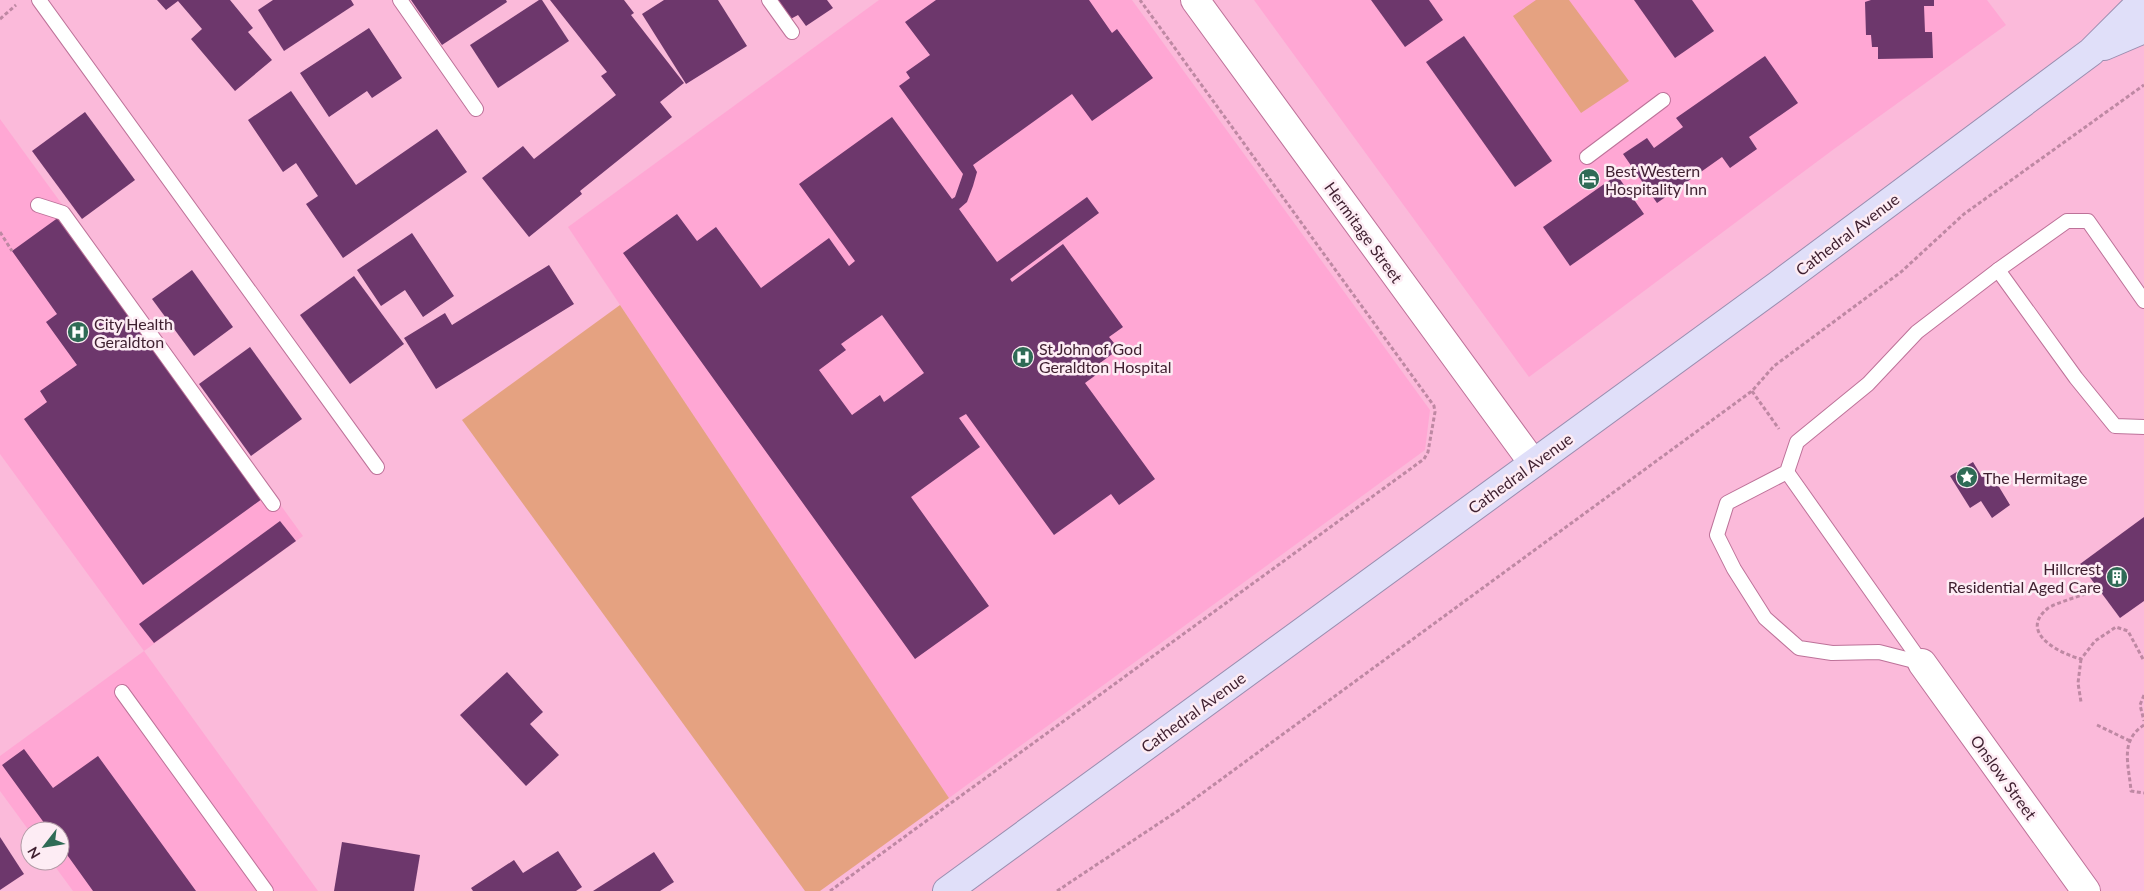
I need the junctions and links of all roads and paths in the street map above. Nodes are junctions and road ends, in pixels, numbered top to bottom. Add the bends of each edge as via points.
1 (22, 0) edge
2 (39, 0) edge
3 (400, 0) edge
4 (769, 0) edge
5 (1140, 0) edge
6 (1195, 0) edge
7 (2143, 0) edge
8 (0, 20) edge
9 (2144, 29) edge
10 (792, 32) dead end
11 (2091, 52) junction
12 (2144, 85) edge
13 (1663, 100) dead end
14 (476, 109) dead end
15 (1587, 157) dead end
16 (38, 205) dead end
17 (0, 232) edge
18 (12, 251) dead end
19 (1998, 270) junction
20 (2144, 301) edge
21 (1752, 391) junction
22 (2144, 427) edge
23 (1784, 438) dead end
24 (1533, 463) junction
25 (377, 467) dead end
26 (1787, 472) junction
27 (273, 504) dead end
28 (2098, 590) dead end
29 (2081, 658) junction
30 (2144, 660) edge
31 (1922, 663) junction
32 (122, 692) dead end
33 (2144, 695) edge
34 (2081, 702) dead end
35 (2144, 720) edge
36 (2097, 725) dead end
37 (2144, 725) edge
38 (2130, 740) junction
39 (2144, 793) edge
40 (266, 891) edge
41 (830, 891) edge
42 (947, 891) edge
43 (1057, 891) edge
44 (2086, 891) edge

1 - 8 path
2 - 25 lane
3 - 14 lane
4 - 10 lane
5 - 41 path via 1434,406 1428,452 1424,459
6 - 24 street, Hermitage Street
7 - 11 main road, Cathedral Avenue
9 - 11 main road, Cathedral Avenue
11 - 24 main road, Cathedral Avenue via 1786,280
12 - 21 path via 1964,214 1901,272 1774,366
13 - 15 lane
16 - 27 lane via 63,213
17 - 18 path
19 - 20 lane via 2067,221 2088,221
19 - 22 lane via 2115,426
19 - 26 lane via 1917,332 1868,384 1797,442
21 - 23 path
21 - 43 path via 1182,808
24 - 42 main road, Cathedral Avenue
26 - 31 lane
26 - 31 lane via 1727,503 1717,535 1765,618 1799,648 1832,654 1880,652
28 - 29 path via 2048,608 2039,618 2038,630 2043,640 2054,649
29 - 30 path via 2095,641 2116,627 2128,631
29 - 34 path via 2078,684
31 - 44 street, Onslow Street
32 - 40 lane
33 - 35 path via 2140,705
36 - 38 path
37 - 38 path via 2133,733
38 - 39 path via 2127,747 2131,791

